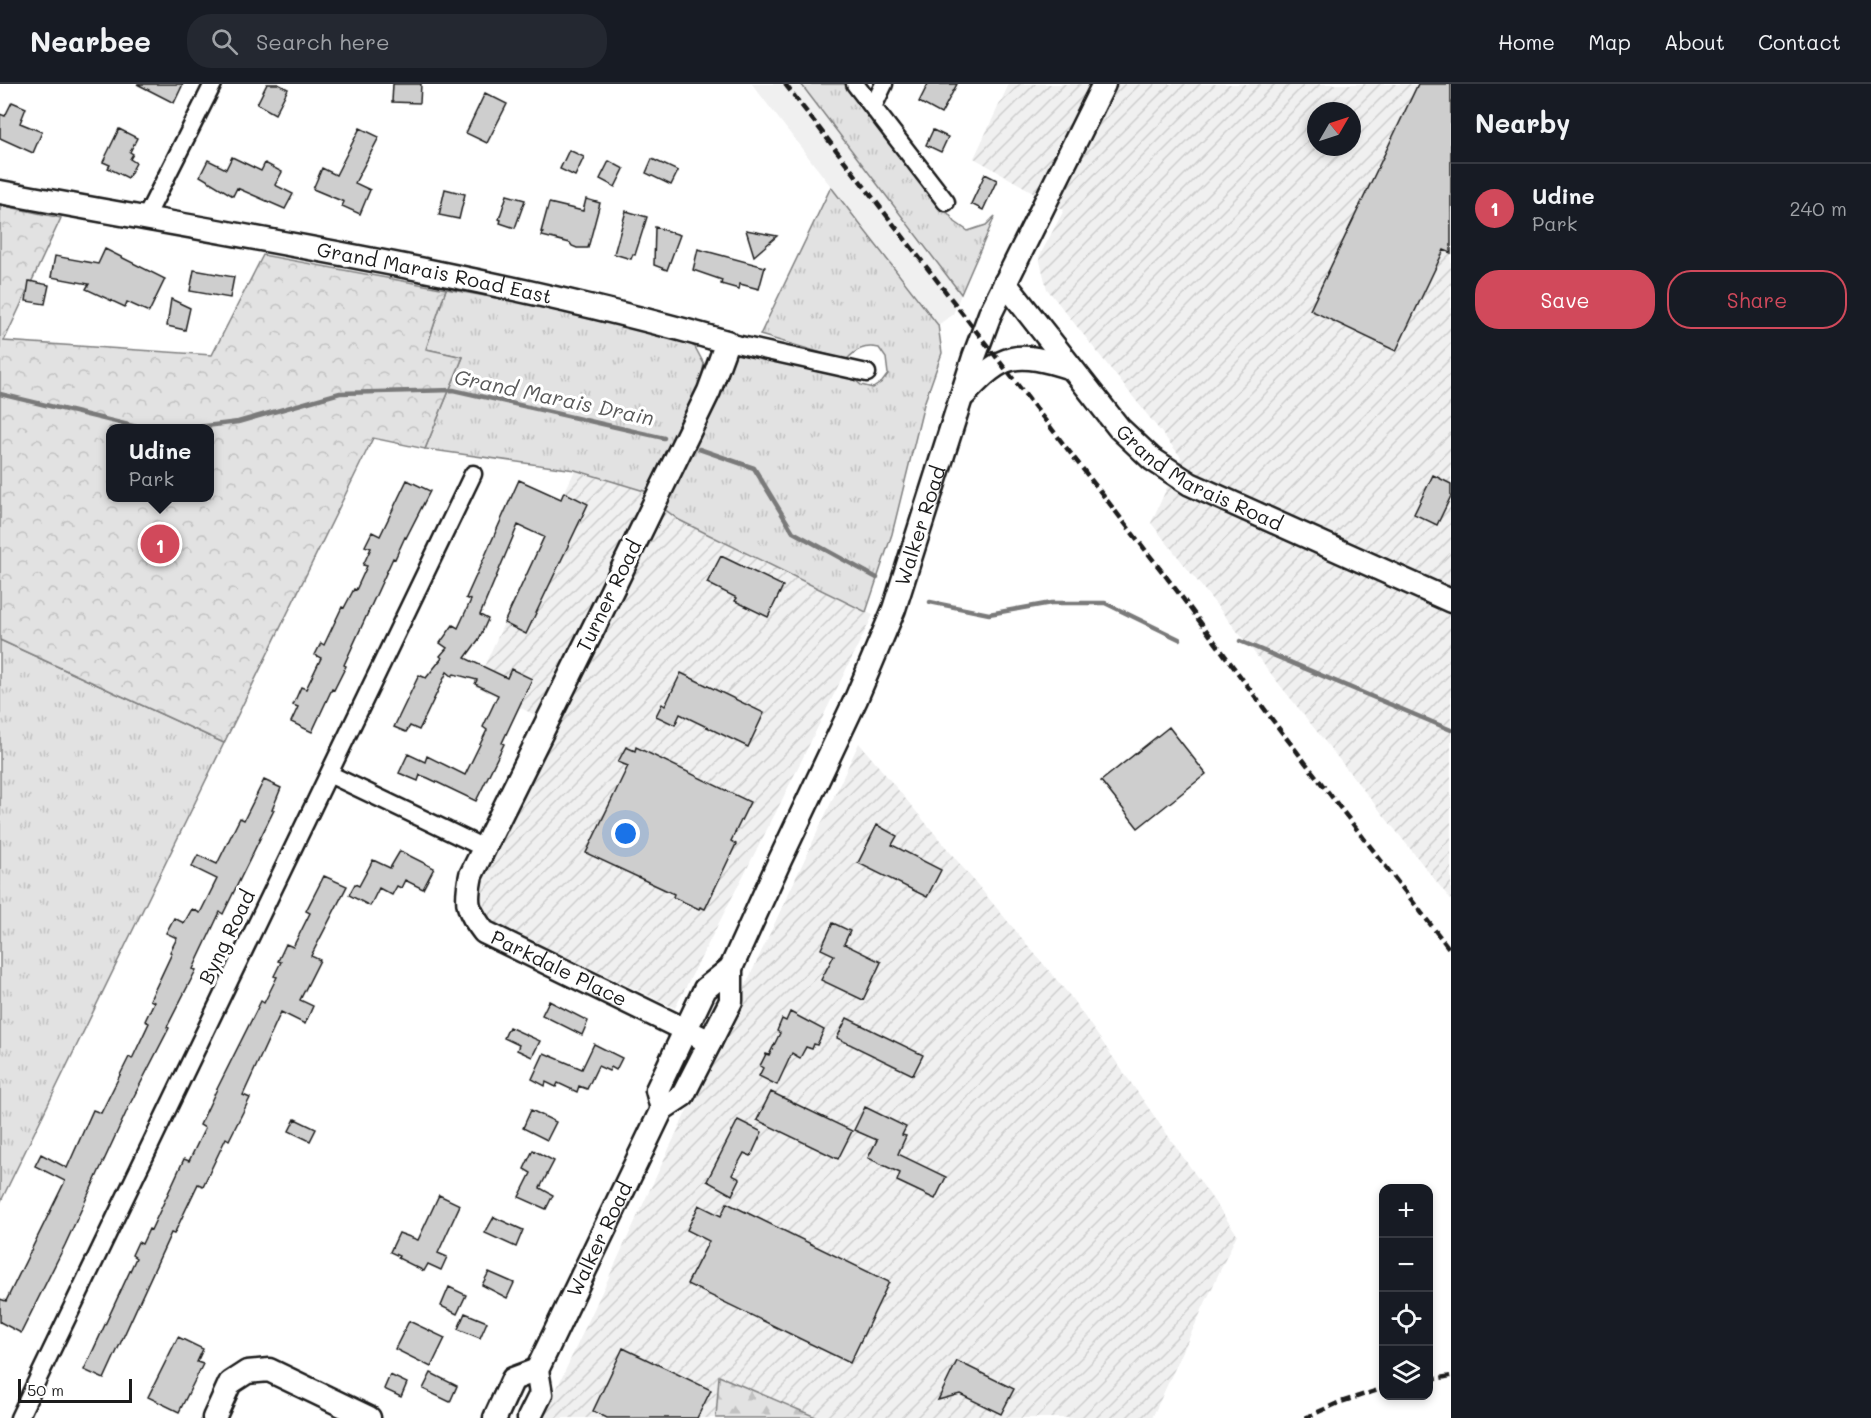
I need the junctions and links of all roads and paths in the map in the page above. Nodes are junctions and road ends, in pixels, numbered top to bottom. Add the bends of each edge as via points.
1 (213, 84) edge
2 (855, 84) edge
3 (884, 84) edge
4 (1104, 84) edge
5 (873, 107) junction
6 (0, 192) edge
7 (946, 202) dead end
8 (145, 219) junction
9 (1005, 283) junction
10 (727, 342) junction
11 (1071, 368) junction
12 (867, 373) dead end
13 (961, 399) junction
14 (473, 474) dead end
15 (1451, 601) edge
16 (329, 774) junction
17 (484, 848) junction
18 (731, 968) junction
19 (685, 1030) junction
20 (710, 1042) junction
21 (662, 1109) junction
22 (537, 1370) junction
23 (19, 1418) edge
24 (214, 1418) edge
25 (369, 1418) edge
26 (495, 1418) edge
27 (529, 1418) edge

1 - 8 street
2 - 5 street
3 - 5 street
4 - 9 street, Walker Road
5 - 7 street
6 - 8 street, Grand Marais Road East
8 - 10 street, Grand Marais Road East via 552,297
9 - 11 street, Grand Marais Road
9 - 13 street, Walker Road via 990,314
10 - 12 street, Grand Marais Road East
10 - 17 street, Turner Road via 704,401
11 - 13 street via 1018,356 985,372
11 - 15 street, Grand Marais Road via 1119,428 1152,459 1190,484
13 - 18 street, Walker Road via 894,609
14 - 16 street, Byng Road
16 - 17 street
16 - 23 street, Byng Road
17 - 19 street, Parkdale Place via 466,895 472,915 484,932
18 - 19 street, Walker Road via 705,989
18 - 20 street, Walker Road via 732,1001
19 - 20 street, Parkdale Place
19 - 21 street, Walker Road via 657,1090
20 - 21 street, Walker Road via 683,1095
21 - 22 street, Walker Road
22 - 26 street via 513,1379
22 - 27 street, Walker Road via 541,1394
24 - 25 street via 231,1383 247,1372 269,1370

